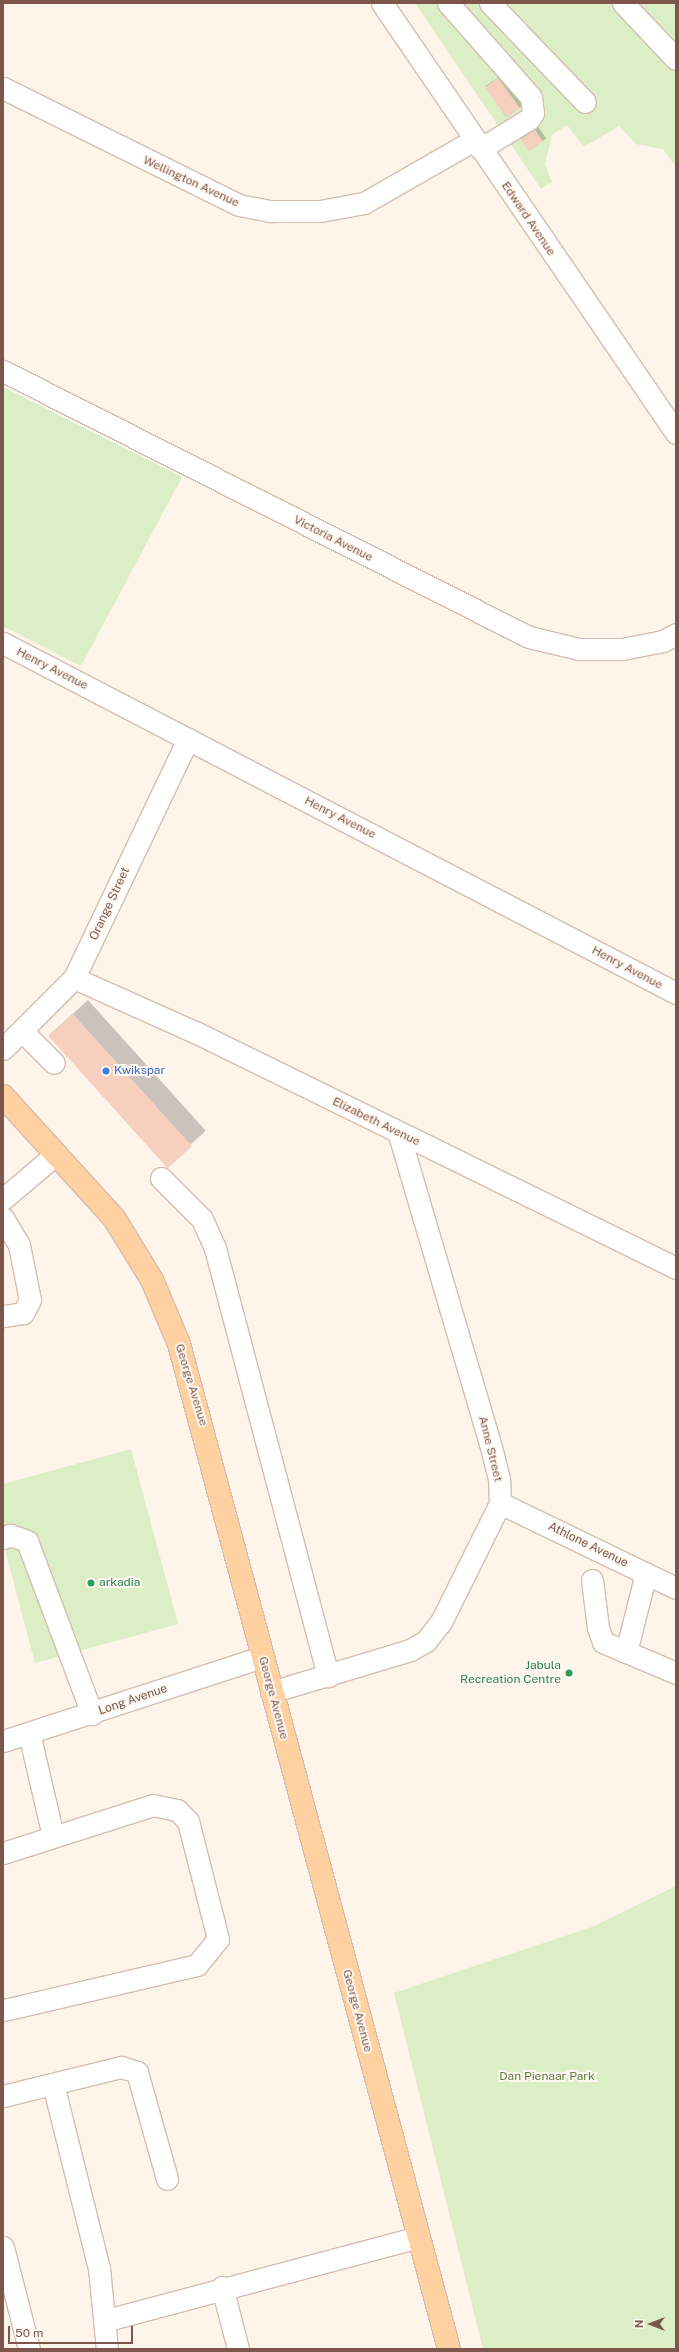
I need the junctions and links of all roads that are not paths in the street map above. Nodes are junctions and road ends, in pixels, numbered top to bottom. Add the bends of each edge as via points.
1 (382, 3) edge
2 (448, 3) edge
3 (490, 3) edge
4 (623, 3) edge
5 (676, 59) edge
6 (3, 88) edge
7 (585, 102) dead end
8 (477, 145) junction
9 (3, 371) edge
10 (676, 433) edge
11 (676, 634) edge
12 (3, 643) edge
13 (188, 739) junction
14 (74, 978) junction
15 (676, 993) edge
16 (22, 1031) junction
17 (3, 1049) edge
18 (54, 1063) dead end
19 (5, 1101) edge
20 (398, 1134) junction
21 (56, 1154) junction
22 (161, 1178) dead end
23 (3, 1199) edge
24 (3, 1218) edge
25 (676, 1268) edge
26 (3, 1316) edge
27 (500, 1503) junction
28 (3, 1538) edge
29 (646, 1573) junction
30 (592, 1580) dead end
31 (676, 1588) edge
32 (626, 1652) junction
33 (262, 1657) junction
34 (676, 1672) edge
35 (328, 1676) junction
36 (271, 1692) junction
37 (92, 1714) junction
38 (29, 1733) junction
39 (3, 1742) edge
40 (53, 1836) junction
41 (3, 1853) edge
42 (3, 2010) edge
43 (53, 2084) junction
44 (3, 2096) edge
45 (167, 2179) dead end
46 (418, 2237) junction
47 (3, 2247) edge
48 (222, 2287) junction
49 (107, 2320) junction
50 (29, 2349) edge
51 (107, 2349) edge
52 (238, 2349) edge
53 (449, 2349) edge

1 - 8 street, Edward Avenue
2 - 8 street, Wellington Avenue via 522,84 532,101 533,113 529,119
3 - 7 street
4 - 5 street
6 - 8 street, Wellington Avenue via 239,205 271,211 320,211 364,203
8 - 10 street, Edward Avenue
9 - 11 street, Victoria Avenue via 529,637 579,649 622,649 663,641
12 - 13 street, Henry Avenue
13 - 14 street, Orange Street
13 - 15 street, Henry Avenue
14 - 16 street, Orange Street
14 - 20 street, Elizabeth Avenue via 195,1032
16 - 17 street, Orange Street
16 - 18 street
19 - 21 main road, George Avenue
20 - 25 street, Elizabeth Avenue
20 - 27 street, Anne Street via 491,1448 499,1479
21 - 23 street
21 - 33 main road, George Avenue via 114,1218 166,1309 198,1405
22 - 35 street via 202,1219 215,1248
24 - 26 street via 19,1245 30,1300 23,1313
27 - 29 street, Athlone Avenue
27 - 35 street, Anne Street via 432,1636 410,1650
28 - 37 street via 10,1535 27,1541
29 - 31 street, Athlone Avenue
29 - 32 street
30 - 32 street via 599,1635 603,1642
32 - 34 street
33 - 36 main road, George Avenue
33 - 37 street, Long Avenue
35 - 36 street, Anne Street
36 - 46 main road, George Avenue
37 - 38 street, Long Avenue
38 - 39 street, Long Avenue
38 - 40 street
40 - 41 street
40 - 42 street via 153,1805 177,1810 188,1821 218,1939 197,1965
43 - 44 street
43 - 45 street via 121,2067 137,2072
43 - 49 street via 99,2268
46 - 48 street
46 - 53 main road, George Avenue
47 - 50 street
48 - 49 street
48 - 52 street
49 - 51 street

